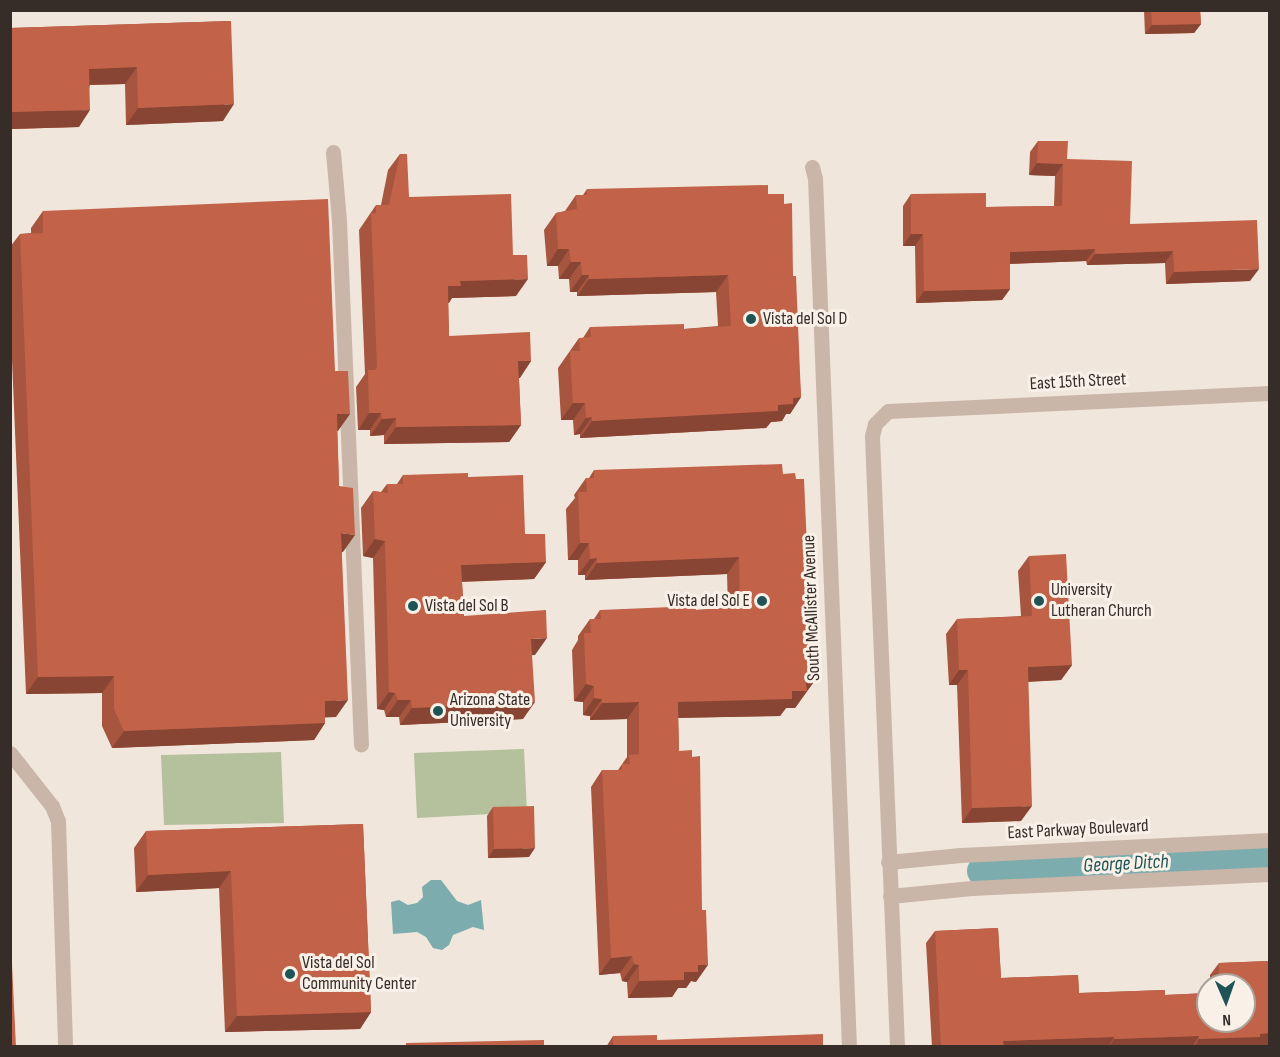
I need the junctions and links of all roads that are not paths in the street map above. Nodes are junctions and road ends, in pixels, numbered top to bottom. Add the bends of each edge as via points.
1 (333, 153) dead end
2 (812, 167) dead end
3 (1269, 393) edge
4 (361, 745) dead end
5 (10, 753) edge
6 (1269, 840) edge
7 (888, 862) junction
8 (1269, 874) edge
9 (890, 896) junction
10 (66, 1047) edge
11 (849, 1047) edge
12 (897, 1047) edge

1 - 4 street
2 - 11 street, South McAllister Avenue
3 - 7 street, East 15th Street via 888,411 875,424 872,436
5 - 10 street via 52,806 58,821
6 - 7 street, East Parkway Boulevard
7 - 9 street
8 - 9 street via 972,888
9 - 12 street

